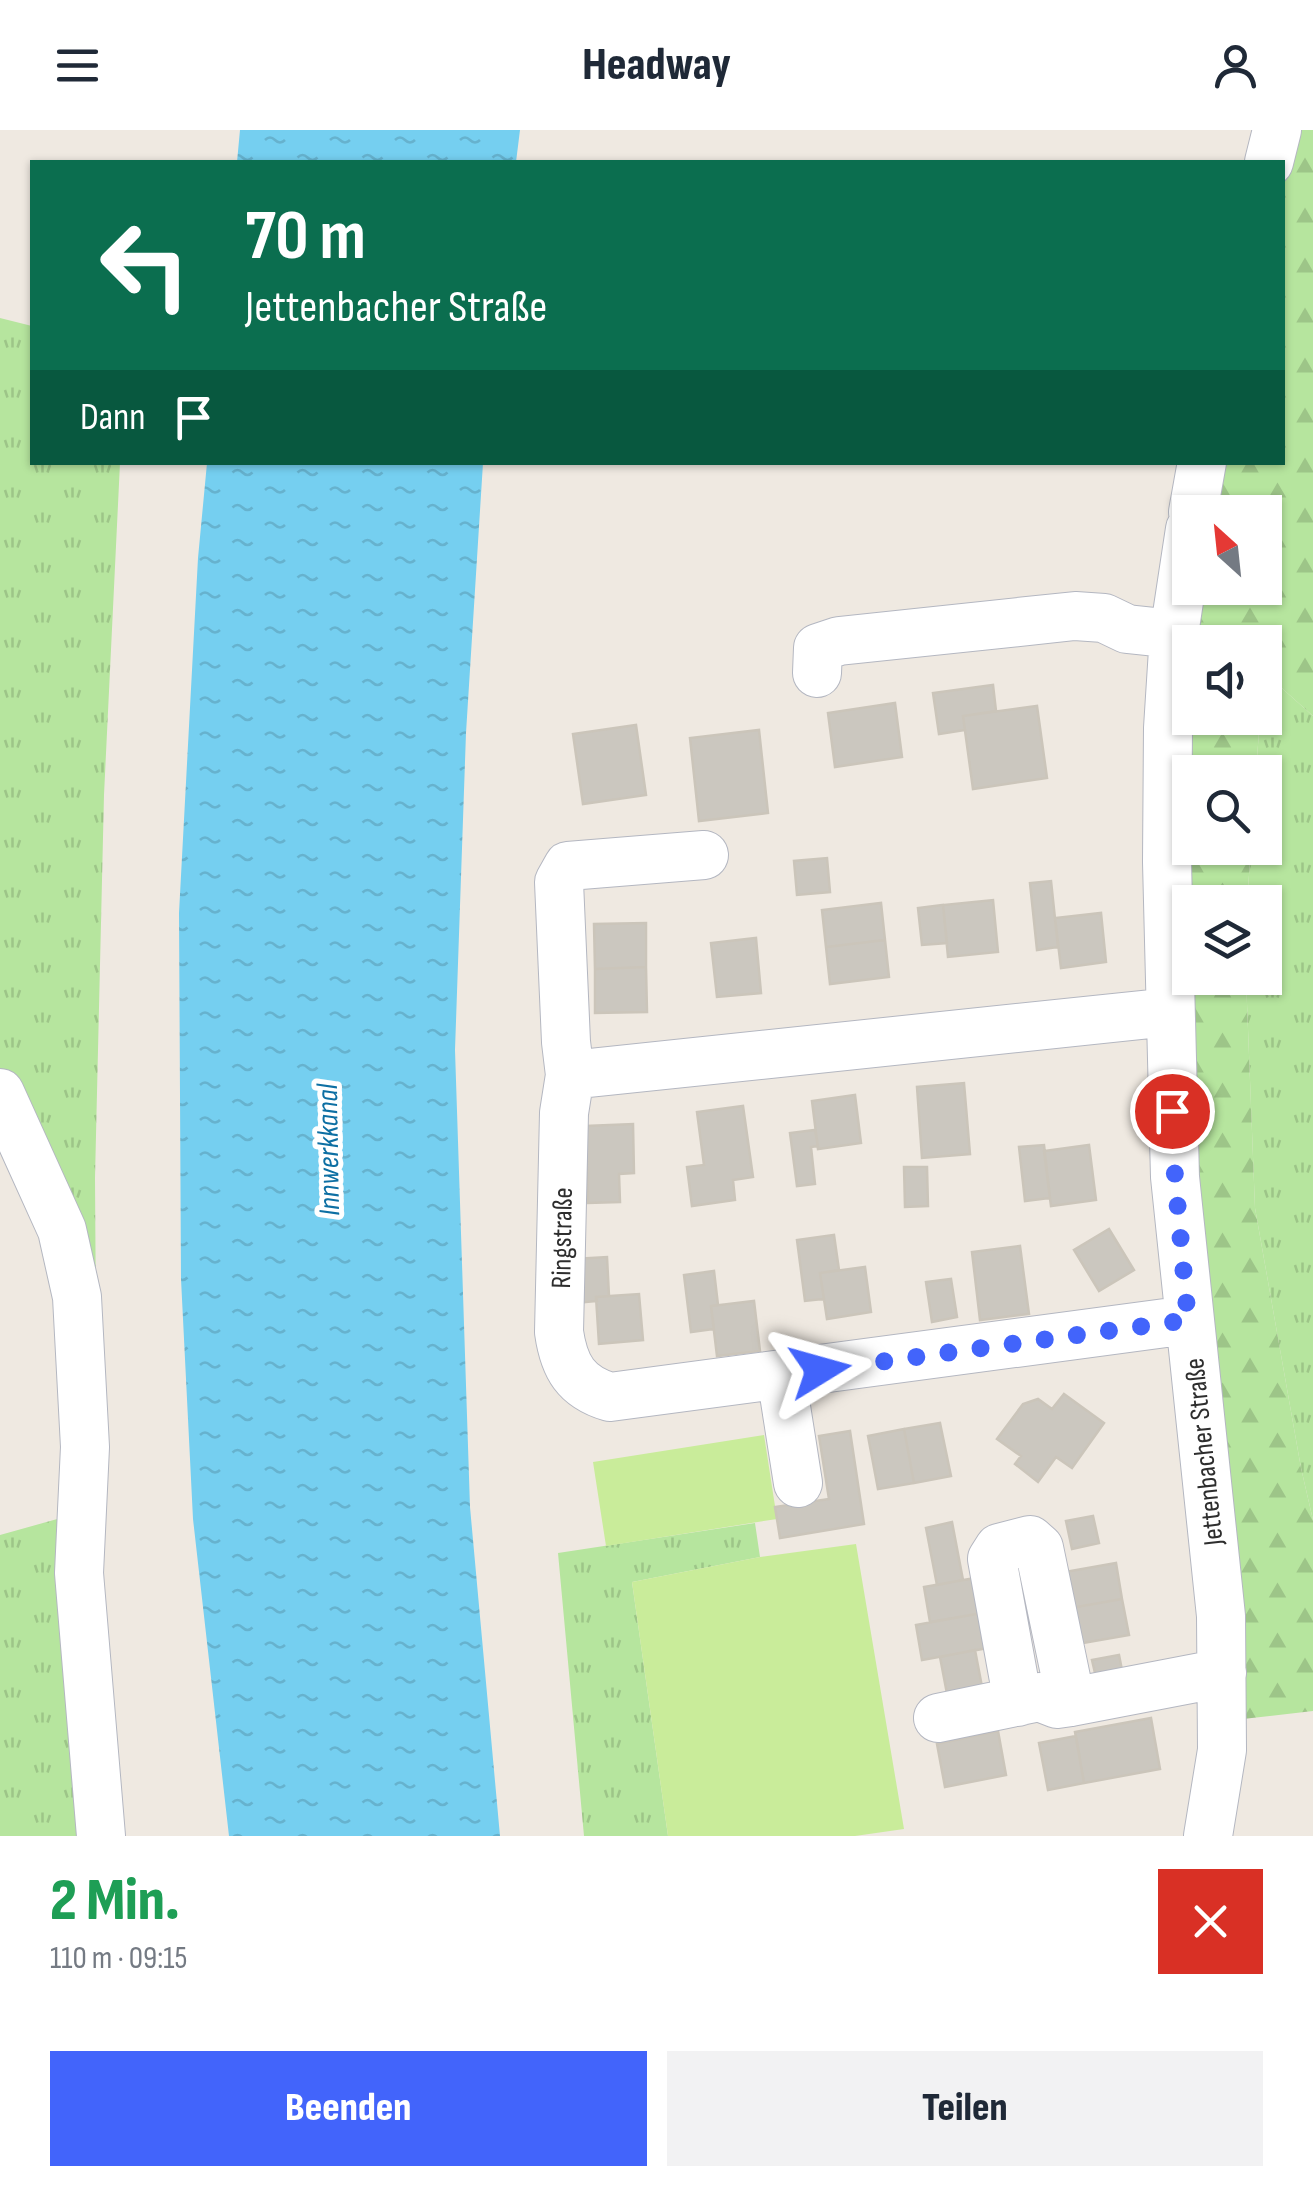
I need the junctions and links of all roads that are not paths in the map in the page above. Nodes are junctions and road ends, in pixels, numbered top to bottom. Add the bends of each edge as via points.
1 (1277, 130) edge
2 (1270, 160) edge
3 (1201, 465) edge
4 (1196, 495) edge
5 (1172, 634) edge
6 (1172, 665) edge
7 (817, 673) dead end
8 (704, 854) dead end
9 (1170, 1012) junction
10 (570, 1075) junction
11 (0, 1093) edge
12 (1188, 1320) junction
13 (781, 1376) junction
14 (798, 1483) dead end
15 (1222, 1673) junction
16 (1018, 1702) junction
17 (1071, 1702) junction
18 (938, 1718) dead end
19 (101, 1836) edge
20 (1208, 1836) edge

1 - 2 street
3 - 4 street
5 - 7 street via 1075,616 839,641 818,648
6 - 9 street, Jettenbacher Straße
8 - 10 street, Ringstraße via 568,866 559,882
9 - 10 street
9 - 12 street, Jettenbacher Straße
10 - 13 street, Ringstraße via 560,1332 574,1375 592,1392 610,1397
11 - 19 street via 62,1230 76,1297 86,1447 79,1572
12 - 13 street, Ringstraße
12 - 15 street, Jettenbacher Straße
13 - 14 street
15 - 17 street
15 - 20 street, Jettenbacher Straße via 1222,1750
16 - 17 street
16 - 17 street via 992,1559 999,1548 1030,1540 1040,1548
16 - 18 street

